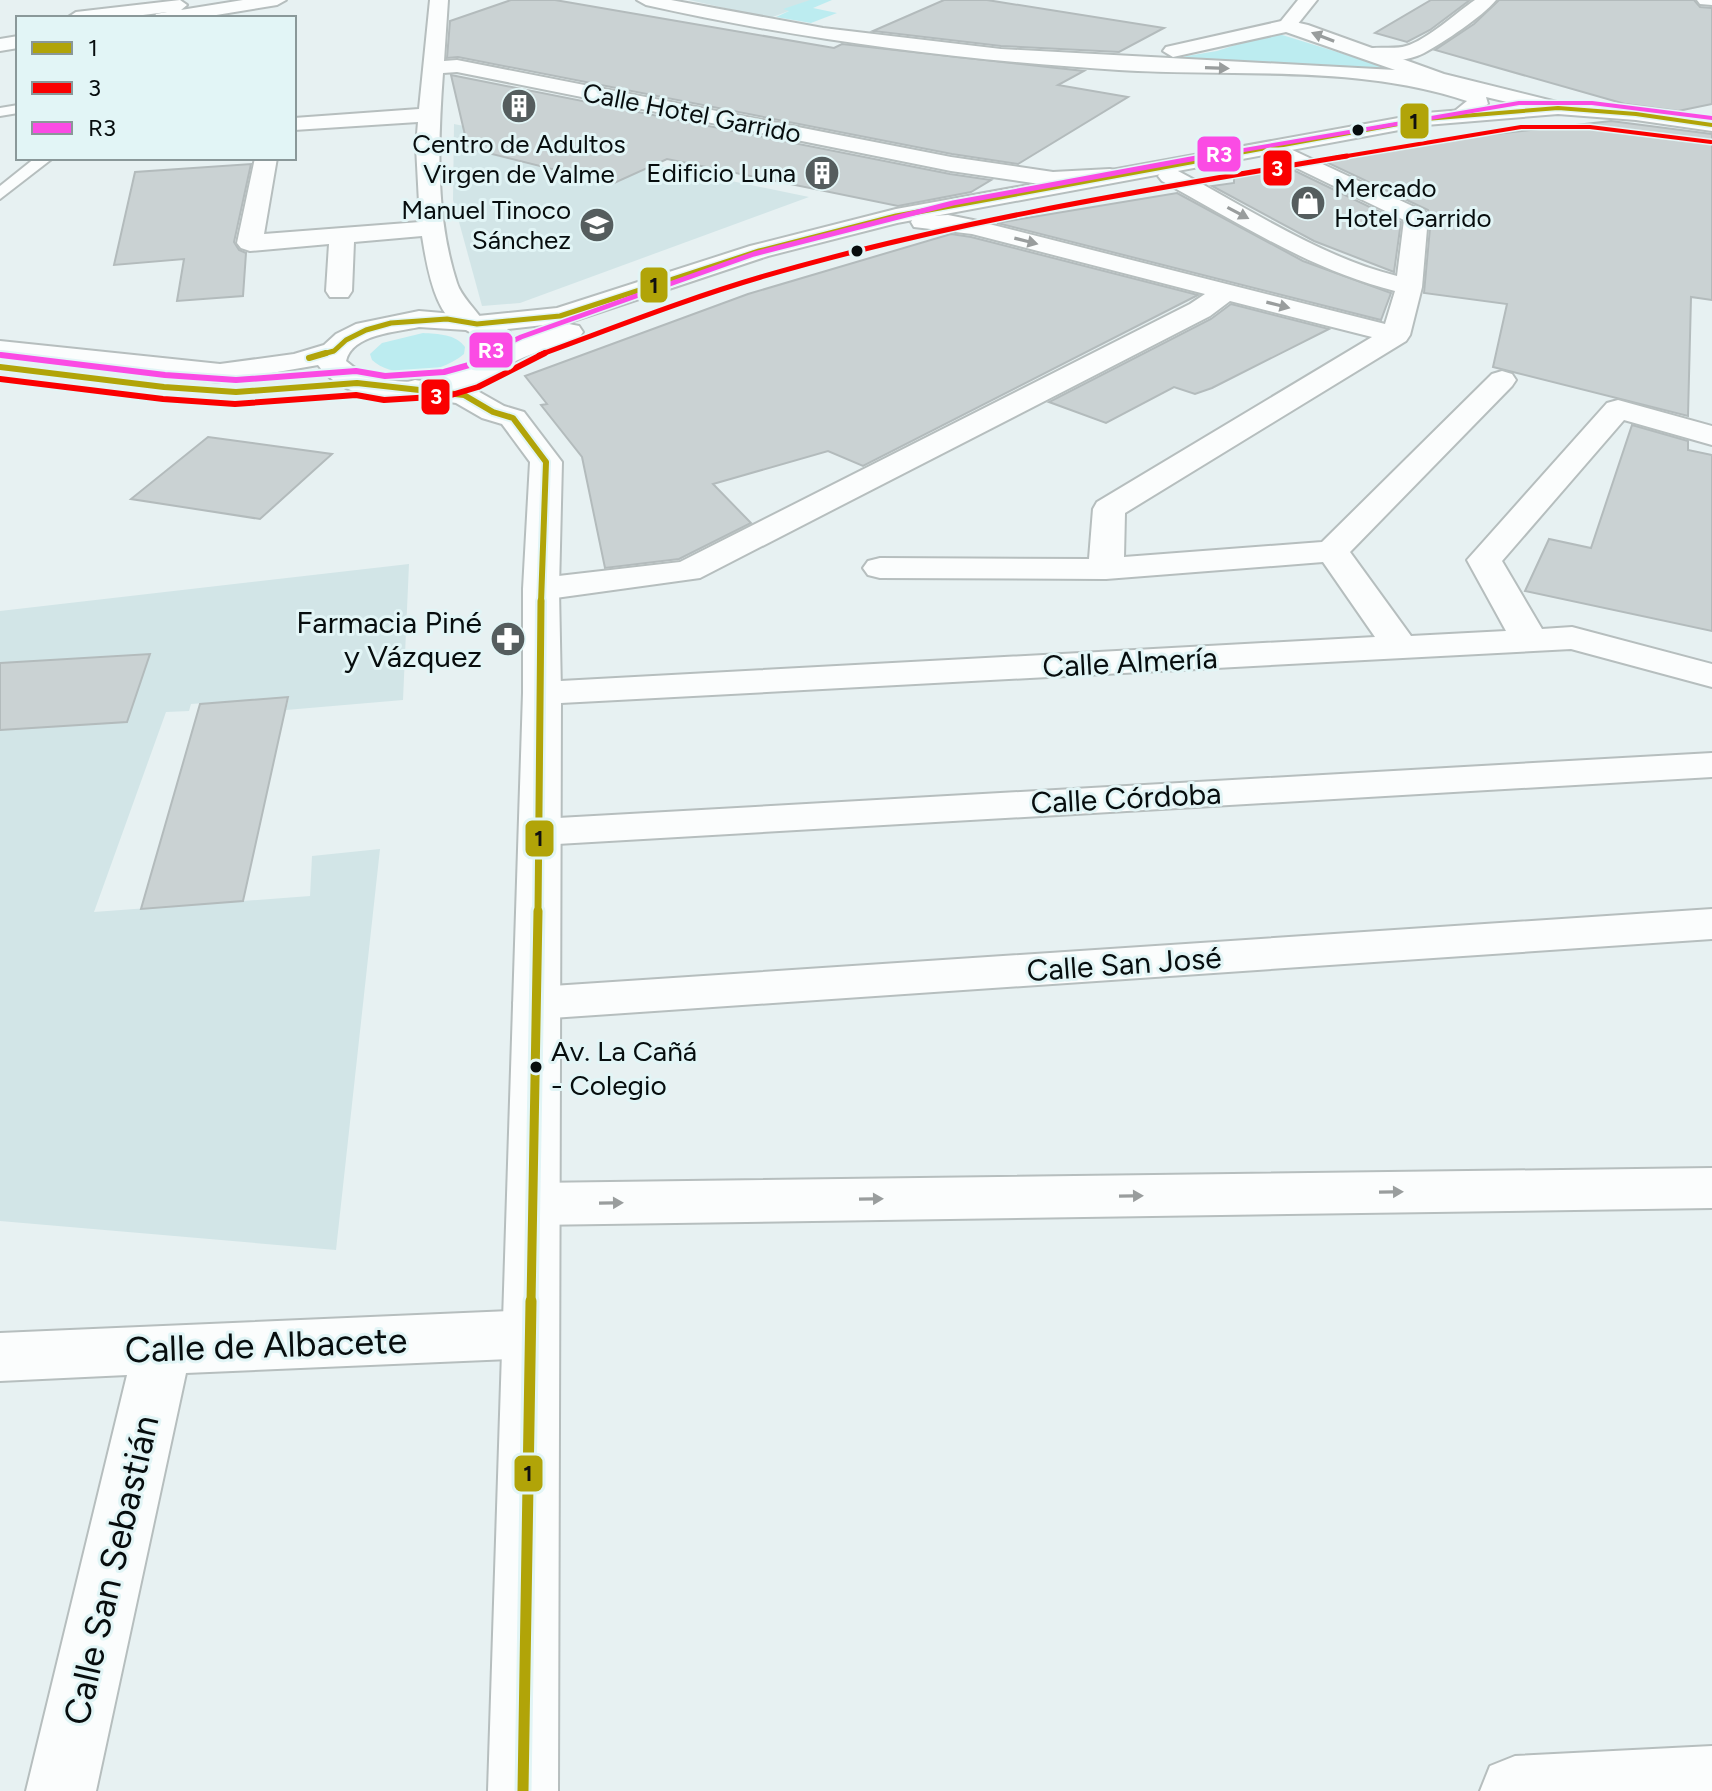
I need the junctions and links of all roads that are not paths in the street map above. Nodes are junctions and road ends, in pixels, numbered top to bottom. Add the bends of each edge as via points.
1 (173, 0) edge
2 (277, 0) edge
3 (439, 0) edge
4 (646, 0) edge
5 (1308, 0) edge
6 (1487, 0) edge
7 (92, 16) edge
8 (176, 16) edge
9 (1286, 26) junction
10 (1411, 59) junction
11 (1172, 60) junction
12 (433, 68) junction
13 (1379, 75) junction
14 (1558, 108) junction
15 (1462, 114) junction
16 (427, 115) junction
17 (296, 124) edge
18 (1707, 125) edge
19 (1286, 154) junction
20 (42, 160) edge
21 (266, 160) edge
22 (951, 164) junction
23 (1110, 176) junction
24 (1170, 176) junction
25 (0, 194) edge
26 (987, 198) junction
27 (923, 222) junction
28 (433, 228) junction
29 (342, 235) junction
30 (1409, 287) junction
31 (445, 290) junction
32 (339, 291) dead end
33 (1226, 291) junction
34 (391, 323) junction
35 (474, 323) junction
36 (1396, 335) junction
37 (0, 349) edge
38 (334, 351) junction
39 (497, 362) junction
40 (0, 367) edge
41 (1502, 380) dead end
42 (357, 383) junction
43 (415, 389) junction
44 (513, 418) junction
45 (1712, 436) edge
46 (1332, 551) junction
47 (880, 568) dead end
48 (1106, 569) junction
49 (541, 589) junction
50 (1530, 640) junction
51 (1401, 648) junction
52 (1712, 676) edge
53 (542, 693) junction
54 (1712, 765) edge
55 (540, 832) junction
56 (1712, 924) edge
57 (537, 1003) junction
58 (1712, 1188) edge
59 (533, 1204) junction
60 (531, 1334) junction
61 (162, 1350) junction
62 (0, 1357) edge
63 (1712, 1781) edge
64 (61, 1791) edge
65 (523, 1791) edge
66 (1515, 1791) edge

1 - 7 street via 178,5
2 - 8 street
3 - 12 street
4 - 11 street via 900,45 1084,60
5 - 9 street
6 - 10 street
10 -> 9 street via 1367,54
9 - 11 street
10 - 13 street via 1399,73
10 - 14 street via 1480,91
11 -> 13 street
12 - 16 street
12 - 22 street, Calle Hotel Garrido via 457,66
13 - 15 street via 1476,97 1478,104
14 - 15 street
14 - 18 street
15 - 23 street
16 - 17 street
16 - 28 street
18 - 19 street via 1520,115
19 - 24 street
19 - 30 street via 1416,217
20 - 25 lane
21 - 29 street via 250,243
22 - 23 street, Calle Hotel Garrido via 1053,179
22 - 26 street, Calle Hotel Garrido via 991,178 1001,188
23 - 26 street
24 - 27 street
24 -> 30 street via 1324,259
26 - 35 street via 803,239 560,316
27 -> 33 street via 973,227
27 - 39 street via 757,266
28 - 29 street
28 - 31 street
29 - 32 street
30 - 36 street
31 - 34 street via 434,302
31 - 35 street via 454,297 457,311
33 -> 36 street
33 - 49 street via 1186,317 688,571
34 - 35 street
34 - 38 street via 366,330
35 - 39 street via 503,340 504,352
36 - 48 street via 1109,509
37 - 38 street via 220,373
38 - 42 street via 331,363 339,375
39 - 43 street via 457,381
39 - 44 street via 498,381 518,406
40 - 42 street via 236,392
41 - 46 street
42 - 43 street
43 - 44 street via 464,395
44 - 49 street via 546,462
45 - 50 street via 1618,409 1608,420 1484,560
46 - 48 street
46 - 51 street
47 - 48 street
49 - 53 street
50 - 51 street, Calle Almería
50 - 52 street, Calle Almería via 1572,638
51 - 53 street, Calle Almería
53 - 55 street
54 - 55 street, Calle Córdoba
55 - 57 street
56 - 57 street, Calle San José
57 - 59 street
59 -> 58 street
59 - 60 street
60 - 61 street, Calle de Albacete
60 - 65 street
61 - 62 street, Calle de Albacete
61 - 64 street, Calle San Sebastián
63 - 66 street

